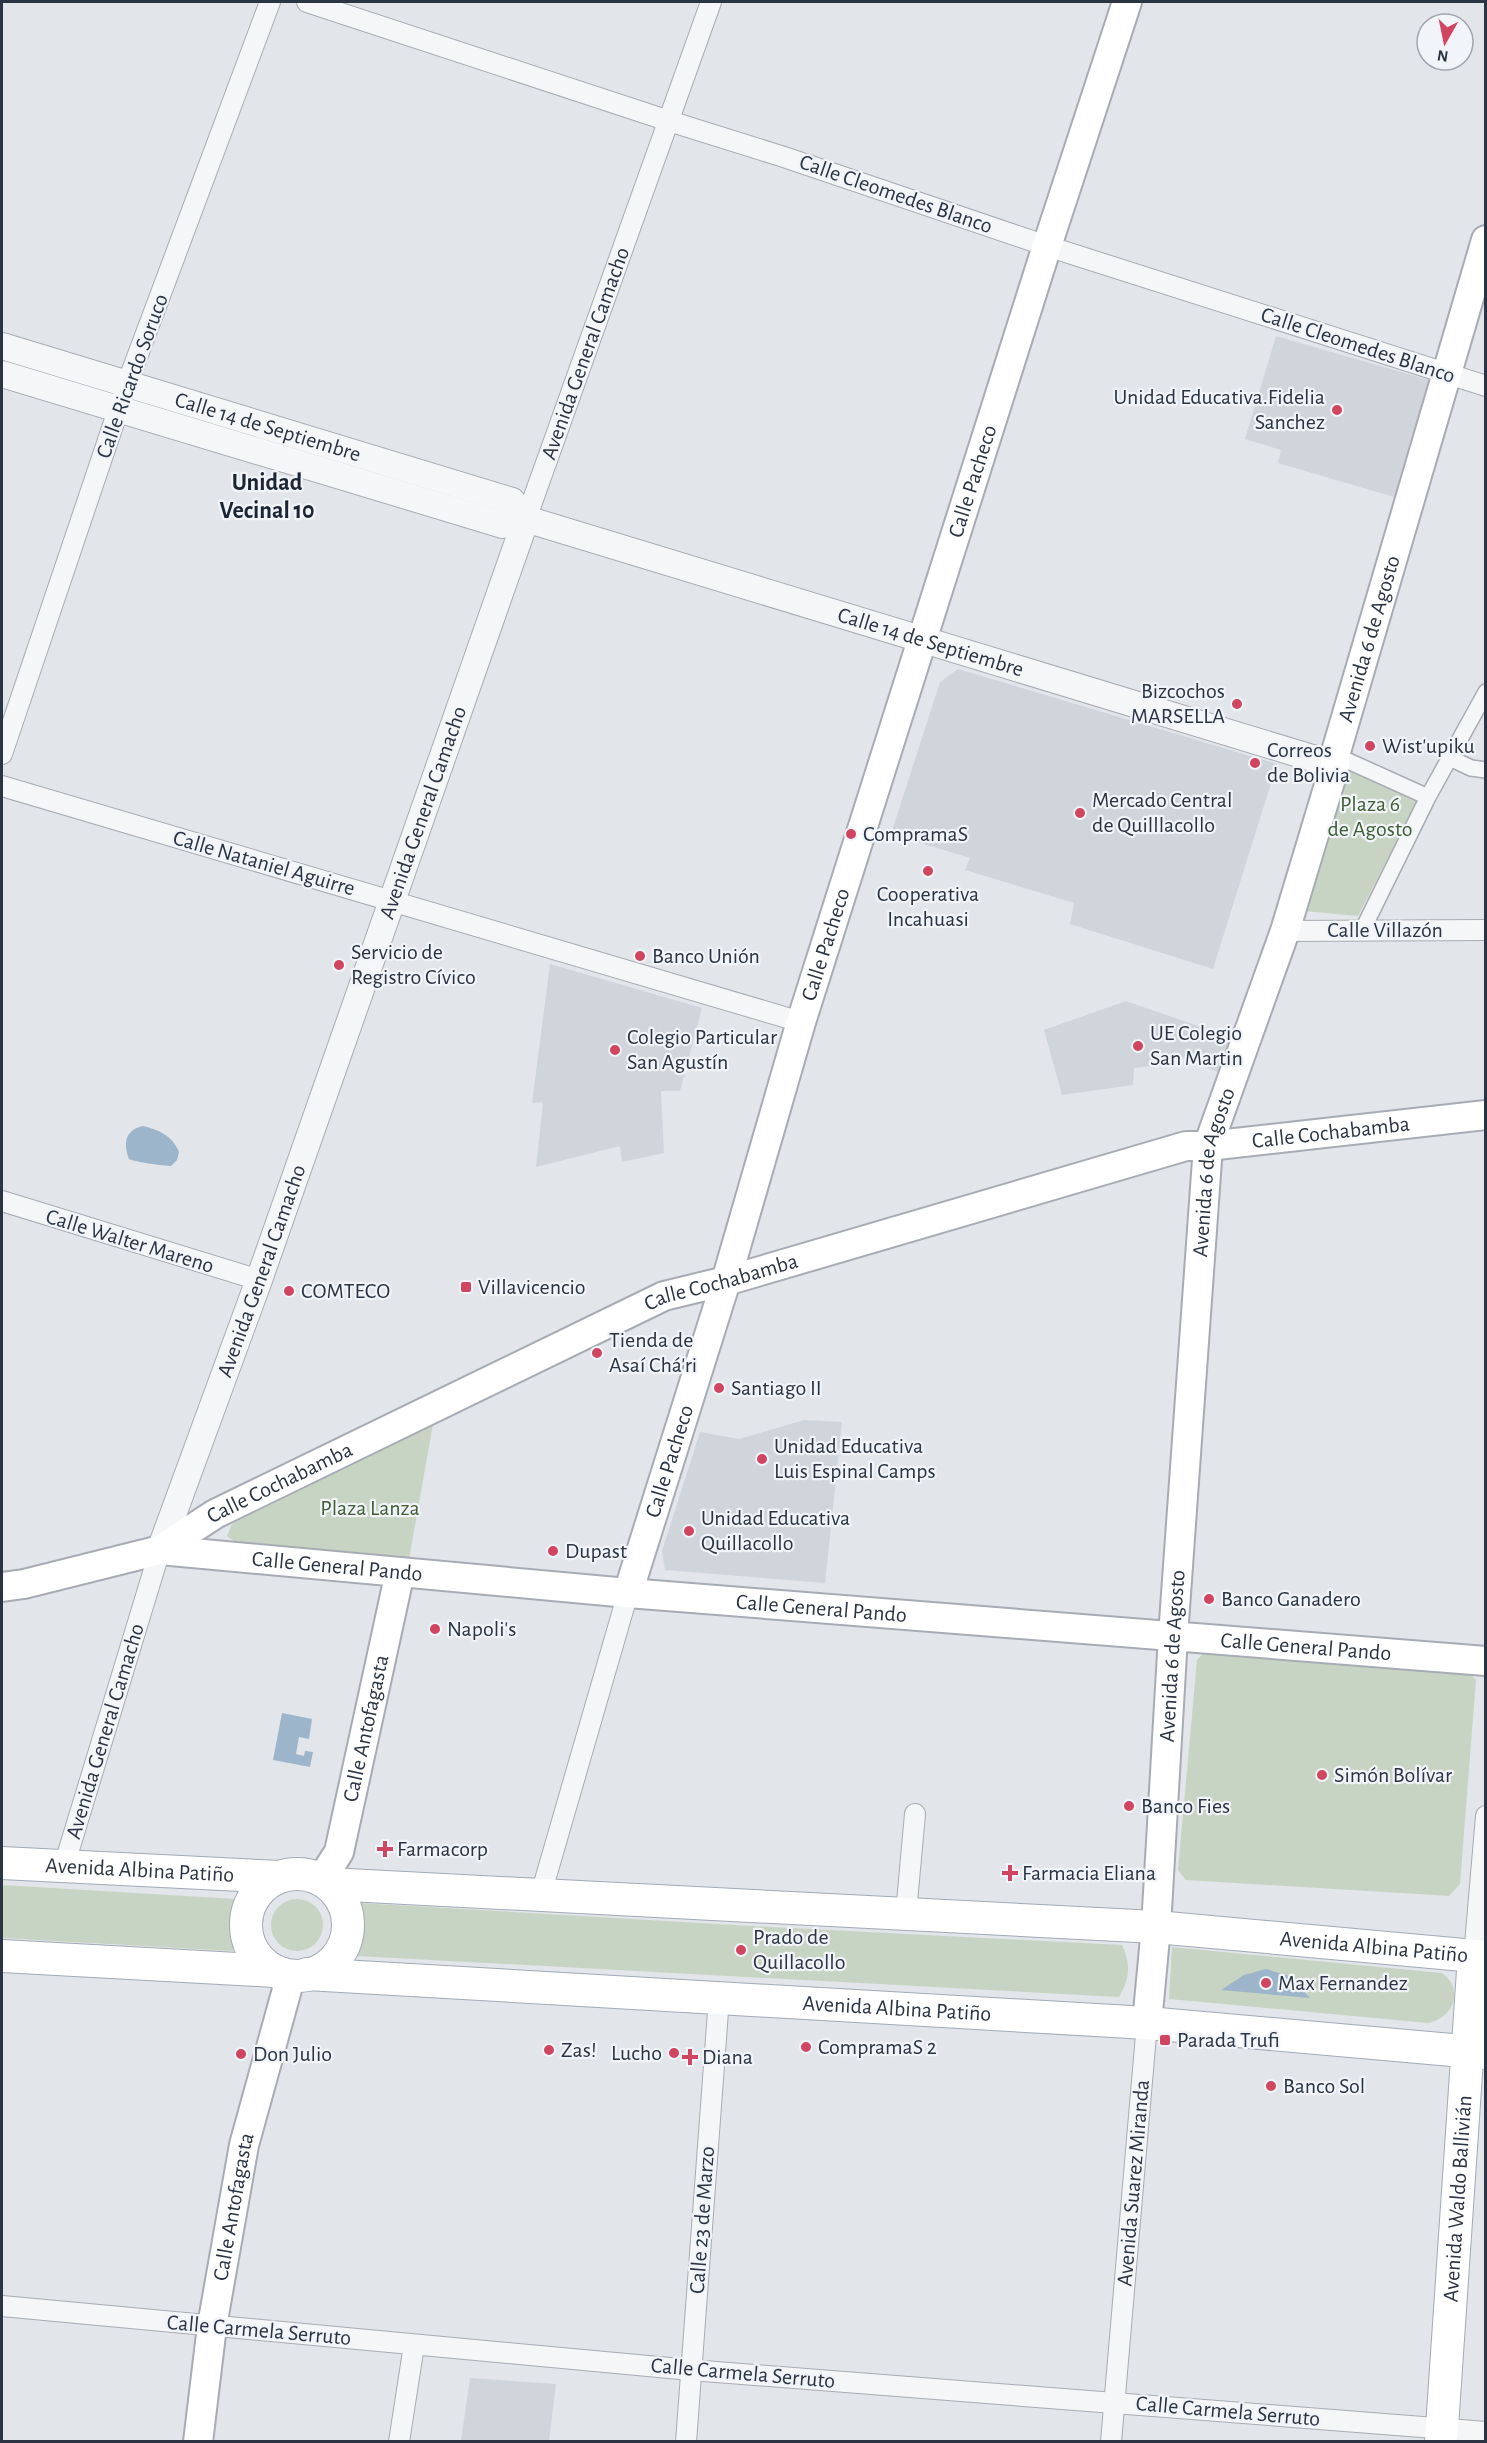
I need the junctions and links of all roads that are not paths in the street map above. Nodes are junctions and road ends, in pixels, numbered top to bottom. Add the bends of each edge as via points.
1 (270, 2) edge
2 (307, 2) edge
3 (711, 2) edge
4 (1127, 2) edge
5 (669, 121) junction
6 (1485, 240) edge
7 (1047, 246) junction
8 (2, 346) edge
9 (1447, 373) junction
10 (2, 374) edge
11 (127, 384) junction
12 (1485, 386) edge
13 (119, 409) junction
14 (526, 519) junction
15 (923, 639) junction
16 (1485, 692) edge
17 (2, 754) edge
18 (1450, 758) junction
19 (1335, 760) junction
20 (1485, 770) edge
21 (2, 786) edge
22 (1428, 797) junction
23 (392, 900) junction
24 (1363, 929) junction
25 (1485, 930) edge
26 (1285, 931) junction
27 (801, 1022) junction
28 (1485, 1114) edge
29 (1208, 1146) junction
30 (2, 1201) edge
31 (259, 1280) junction
32 (726, 1281) junction
33 (160, 1550) junction
34 (400, 1572) junction
35 (2, 1587) edge
36 (628, 1593) junction
37 (1173, 1636) junction
38 (1485, 1661) edge
39 (915, 1814) dead end
40 (1485, 1816) edge
41 (2, 1863) edge
42 (64, 1866) junction
43 (279, 1878) junction
44 (325, 1882) junction
45 (541, 1894) junction
46 (906, 1913) junction
47 (1156, 1926) junction
48 (2, 1956) edge
49 (1480, 1956) edge
50 (291, 1973) junction
51 (719, 1998) junction
52 (1147, 2023) junction
53 (1477, 2053) edge
54 (2, 2306) edge
55 (212, 2325) junction
56 (414, 2345) junction
57 (691, 2370) junction
58 (1114, 2402) junction
59 (1485, 2432) edge
60 (1441, 2435) edge
61 (198, 2442) edge
62 (399, 2442) edge
63 (686, 2442) edge
64 (1111, 2442) edge

1 - 11 street, Calle Ricardo Soruco
2 - 5 street, Calle Cleomedes Blanco
3 - 5 street, Avenida General Camacho
4 - 7 main road, Calle Pacheco
5 - 7 street, Calle Cleomedes Blanco
5 - 14 street, Avenida General Camacho
6 - 9 main road, Avenida 6 de Agosto
7 - 9 street, Calle Cleomedes Blanco
7 - 15 main road, Calle Pacheco
8 - 11 street, Calle 14 de Septiembre
9 - 12 street, Calle Cleomedes Blanco
9 - 19 main road, Avenida 6 de Agosto
10 - 13 street, Calle 14 de Septiembre
11 - 13 street, Calle Ricardo Soruco
11 - 14 street, Calle 14 de Septiembre via 513,501
13 - 14 street, Calle 14 de Septiembre via 503,525
13 - 17 street, Calle Ricardo Soruco
14 - 15 street, Calle 14 de Septiembre
14 - 23 street, Avenida General Camacho
15 - 19 street, Calle 14 de Septiembre
15 - 27 main road, Calle Pacheco
16 - 18 street
18 - 20 street
18 - 22 street
19 - 22 street
19 - 26 main road, Avenida 6 de Agosto
21 - 23 street, Calle Nataniel Aguirre
22 - 24 street
23 - 27 street, Calle Nataniel Aguirre
23 - 31 street, Avenida General Camacho
24 - 25 street, Calle Villazón
24 - 26 street, Calle Villazón
26 - 29 main road, Avenida 6 de Agosto
27 - 32 main road, Calle Pacheco
28 - 29 main road, Calle Cochabamba
29 - 32 main road, Calle Cochabamba via 1186,1146
29 - 37 main road, Avenida 6 de Agosto
30 - 31 street, Calle Walter Mareno
31 - 33 street, Avenida General Camacho
32 - 33 main road, Calle Cochabamba via 664,1296 215,1514
32 - 36 main road, Calle Pacheco
33 - 34 main road, Calle General Pando
33 - 35 main road, Calle Cochabamba
33 - 42 street, Avenida General Camacho
34 - 36 main road, Calle General Pando
34 - 44 main road, Calle Antofagasta via 339,1852
36 - 37 main road, Calle General Pando
36 - 45 street, Calle Pacheco
37 - 38 main road, Calle General Pando
37 - 47 main road, Avenida 6 de Agosto
39 - 46 street
40 - 49 street
41 - 42 main road, Avenida Albina Patiño
42 - 43 main road, Avenida Albina Patiño
43 - 44 main road via 296,1875
43 - 50 main road via 264,1886 253,1899 246,1931 250,1948 258,1959
44 - 45 main road, Avenida Albina Patiño
44 - 50 main road via 339,1896 346,1911 348,1928 344,1944 323,1969
45 - 46 main road, Avenida Albina Patiño
46 - 47 main road, Avenida Albina Patiño
47 - 49 main road, Avenida Albina Patiño
47 - 52 main road, Avenida Suarez Miranda
48 - 50 main road, Avenida Albina Patiño
49 - 53 main road, Avenida Waldo Ballivián
50 - 51 main road, Avenida Albina Patiño
50 - 55 main road, Calle Antofagasta via 244,2145
51 - 52 main road, Avenida Albina Patiño
51 - 57 street, Calle 23 de Marzo
52 - 53 main road, Avenida Albina Patiño
52 - 58 street, Avenida Suarez Miranda
53 - 60 main road, Avenida Waldo Ballivián
54 - 55 street, Calle Carmela Serruto
55 - 56 street, Calle Carmela Serruto
55 - 61 main road, Calle Antofagasta
56 - 57 street, Calle Carmela Serruto
56 - 62 street
57 - 58 street, Calle Carmela Serruto
57 - 63 street, Calle 23 de Marzo
58 - 60 street, Calle Carmela Serruto
58 - 64 street, Avenida Suarez Miranda
59 - 60 street, Calle Carmela Serruto

